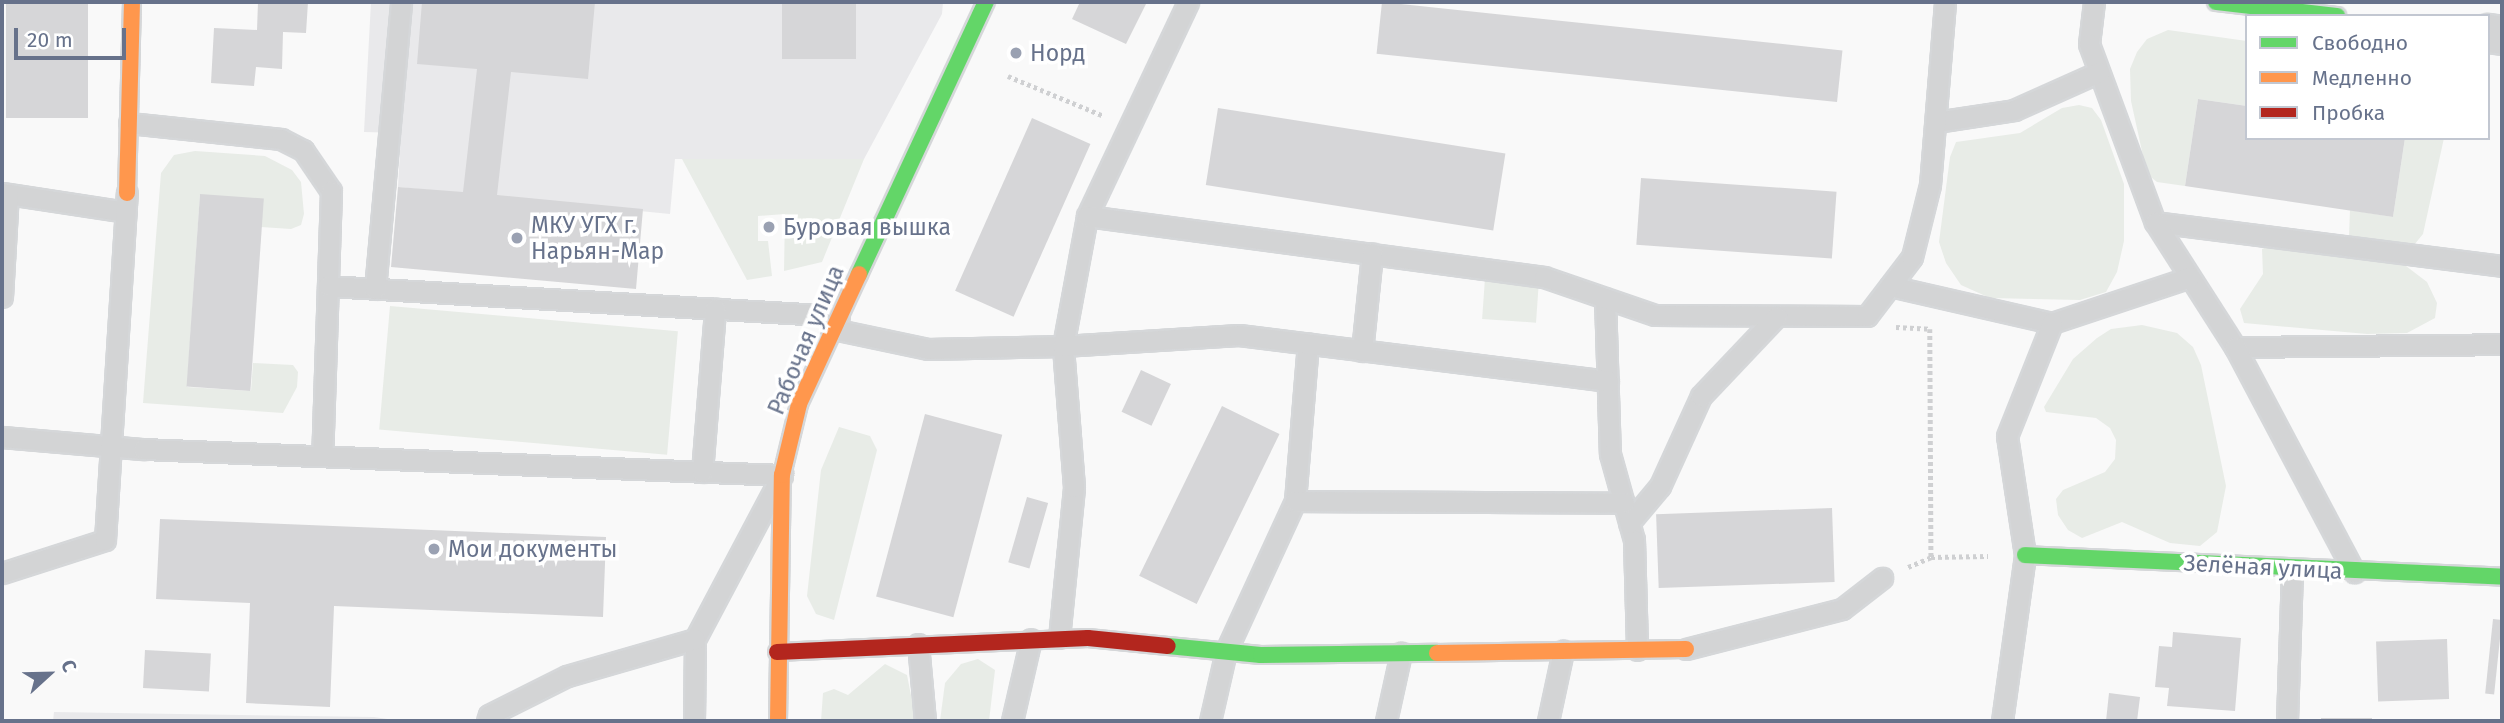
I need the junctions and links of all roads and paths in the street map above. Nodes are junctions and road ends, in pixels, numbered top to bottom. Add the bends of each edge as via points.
1 (132, 2) edge
2 (401, 2) edge
3 (986, 2) edge
4 (1188, 2) edge
5 (1945, 2) edge
6 (2094, 2) edge
7 (2216, 2) edge
8 (2320, 14) edge
9 (2099, 72) junction
10 (1008, 76) dead end
11 (1936, 122) junction
12 (129, 123) junction
13 (1129, 126) junction
14 (5, 193) edge
15 (127, 202) junction
16 (1087, 216) junction
17 (2155, 222) junction
18 (1372, 254) junction
19 (2502, 266) edge
20 (2190, 277) junction
21 (328, 286) junction
22 (1890, 286) junction
23 (375, 289) junction
24 (2, 297) edge
25 (1605, 298) junction
26 (715, 309) junction
27 (1777, 316) junction
28 (1867, 316) junction
29 (836, 322) junction
30 (2052, 323) junction
31 (1308, 344) junction
32 (2502, 344) edge
33 (1063, 346) junction
34 (2235, 347) junction
35 (1362, 351) junction
36 (1608, 381) junction
37 (2, 437) edge
38 (111, 446) junction
39 (321, 456) junction
40 (702, 472) junction
41 (782, 475) junction
42 (1295, 501) junction
43 (1624, 503) junction
44 (1629, 523) junction
45 (2025, 555) junction
46 (1931, 556) junction
47 (2292, 569) junction
48 (2354, 572) junction
49 (2, 573) edge
50 (2502, 577) edge
51 (1882, 578) joint
52 (1059, 638) junction
53 (695, 639) junction
54 (1031, 639) junction
55 (918, 644) junction
56 (1686, 649) joint
57 (1637, 650) junction
58 (1226, 651) junction
59 (1563, 651) junction
60 (777, 652) junction
61 (1401, 653) junction
62 (487, 721) edge
63 (695, 721) edge
64 (778, 721) edge
65 (925, 721) edge
66 (1012, 721) edge
67 (1210, 721) edge
68 (1386, 721) edge
69 (1548, 721) edge
70 (2002, 721) edge
71 (2287, 721) edge

1 - 12 street
2 - 23 lane
3 - 29 street, Рабочая улица
4 - 13 lane
5 - 11 lane
6 - 9 lane via 2089,44
7 - 8 street
9 - 11 lane via 2014,110
9 - 17 lane
10 - 13 path
11 - 22 lane via 1930,186 1912,257
12 - 15 street
12 - 21 lane via 281,139 303,150 331,191
13 - 16 lane
14 - 15 lane
14 - 24 lane
15 - 38 lane
16 - 18 lane
16 - 33 lane
17 - 19 lane
17 - 20 lane
18 - 25 lane via 1544,277
18 - 35 lane
20 - 30 lane
20 - 34 lane
21 - 23 lane
21 - 39 lane
22 - 28 lane
22 - 30 lane
23 - 26 lane
25 - 27 lane via 1655,316
25 - 36 lane
26 - 29 lane
26 - 40 lane
27 - 28 lane
27 - 44 lane via 1701,396 1660,486
28 - 46 path via 1885,326 1930,329
29 - 33 lane via 928,349
29 - 41 street, Рабочая улица via 799,404
30 - 45 lane via 2007,436
31 - 33 lane via 1239,335
31 - 35 lane
31 - 42 lane
32 - 34 lane
33 - 52 lane via 1074,486
34 - 48 lane
35 - 36 lane
36 - 43 lane via 1610,454
37 - 38 lane
38 - 39 lane
38 - 49 lane via 105,540
39 - 40 lane
40 - 41 lane
41 - 53 lane
41 - 60 street, Рабочая улица
42 - 43 lane
42 - 58 lane
43 - 44 lane
44 - 57 lane via 1634,540
45 - 46 path
45 - 47 street, Зелёная улица
45 - 70 lane
46 - 51 path
47 - 48 street, Зелёная улица
47 - 71 lane
48 - 50 street, Зелёная улица
51 - 56 lane via 1842,609
52 - 54 street
52 - 58 street
53 - 62 lane via 567,676 489,715
53 - 63 lane
54 - 55 street
54 - 66 lane
55 - 60 street
55 - 65 lane
56 - 57 street
57 - 59 street
58 - 61 street
58 - 67 lane
59 - 61 street
59 - 69 lane
60 - 64 street, Рабочая улица
61 - 68 lane

